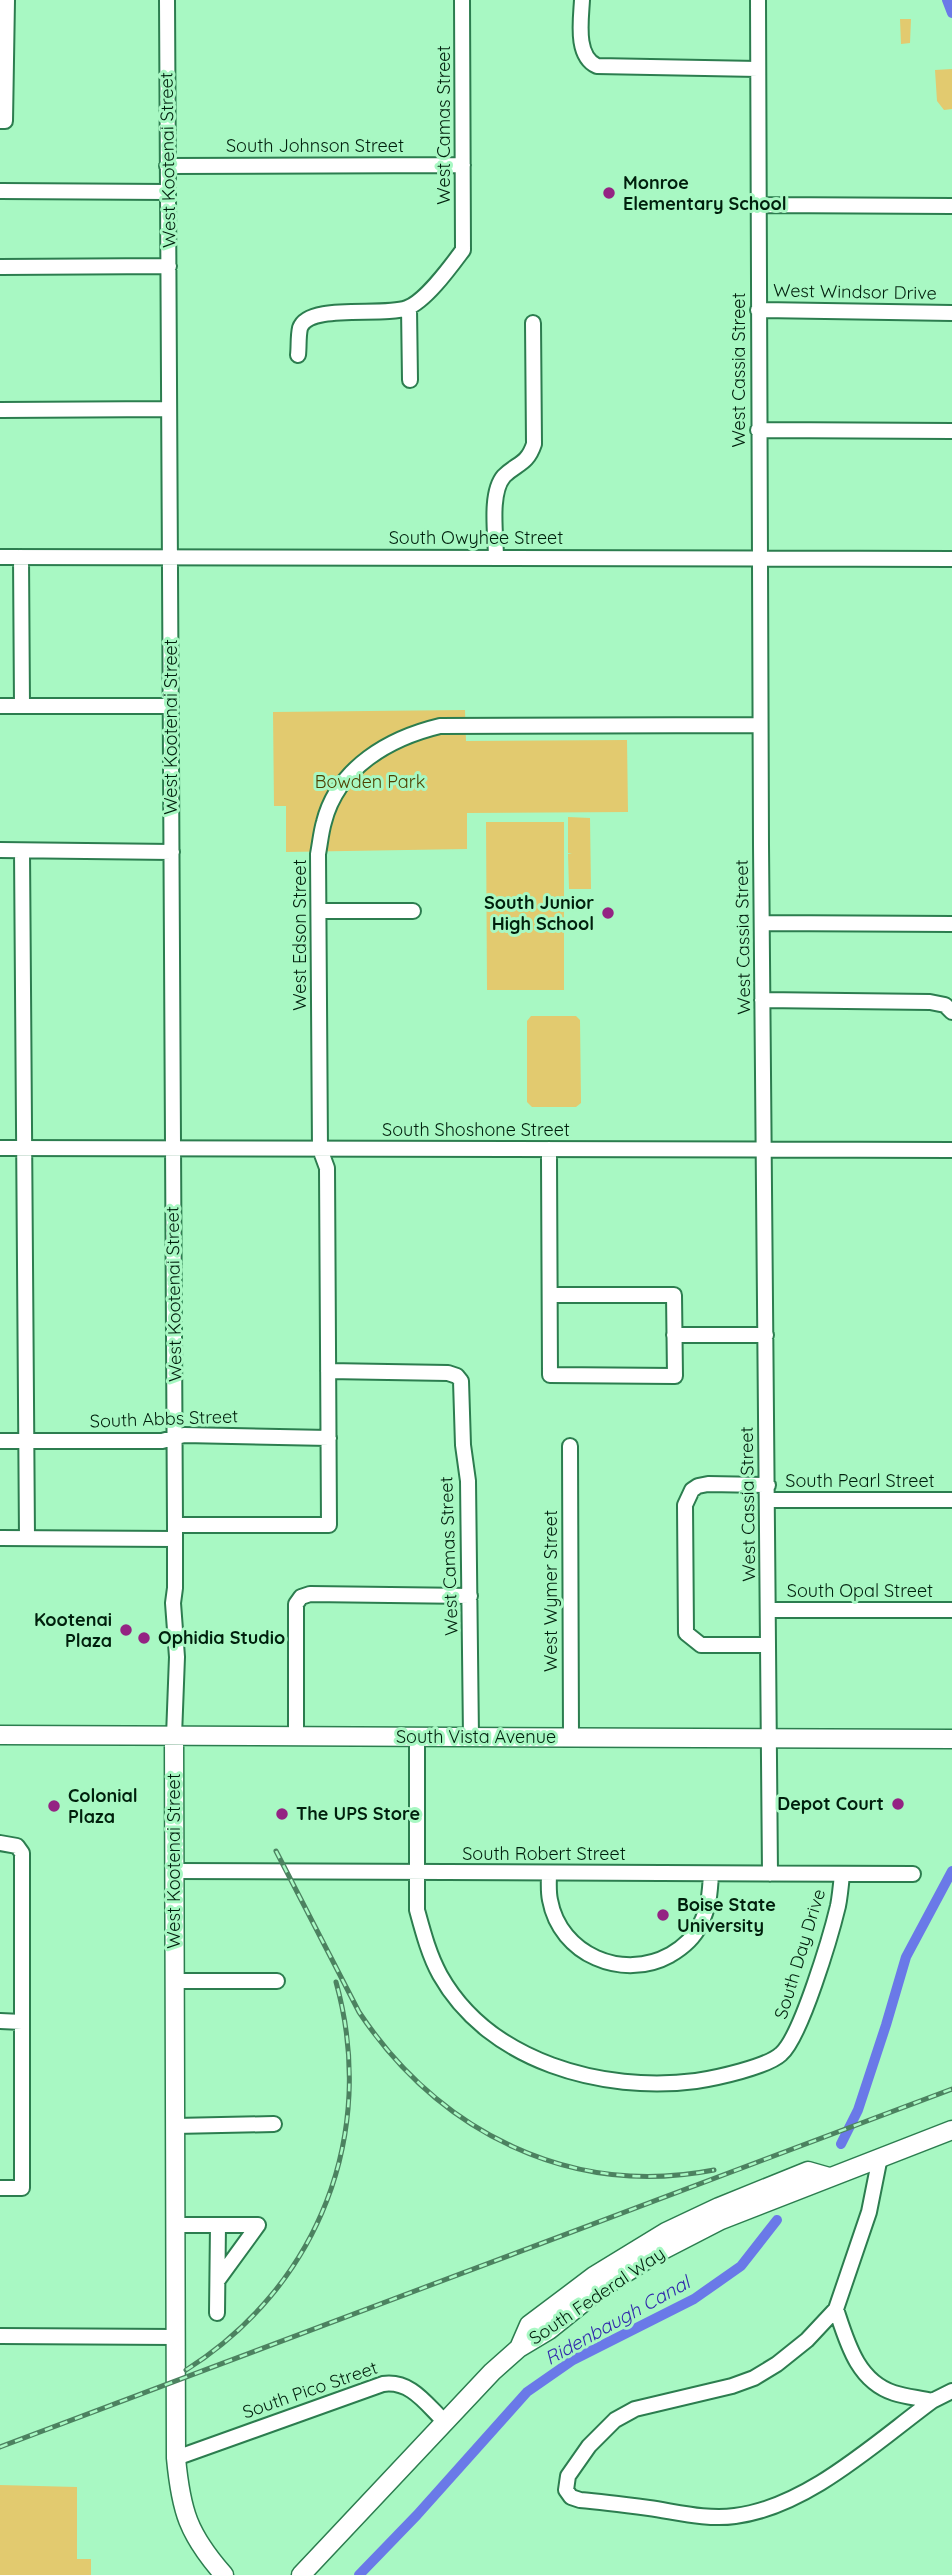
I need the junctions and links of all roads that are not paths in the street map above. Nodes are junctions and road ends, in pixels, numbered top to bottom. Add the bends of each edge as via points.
1 (7, 0) edge
2 (167, 0) edge
3 (462, 0) edge
4 (582, 0) edge
5 (758, 0) edge
6 (758, 69) junction
7 (3, 121) edge
8 (463, 165) junction
9 (167, 166) junction
10 (0, 191) edge
11 (168, 192) junction
12 (758, 205) junction
13 (952, 206) edge
14 (169, 266) junction
15 (0, 267) edge
16 (409, 308) junction
17 (758, 310) junction
18 (952, 313) edge
19 (533, 323) dead end
20 (298, 355) dead end
21 (410, 380) dead end
22 (169, 409) junction
23 (0, 410) edge
24 (758, 430) junction
25 (952, 431) edge
26 (0, 557) edge
27 (21, 557) junction
28 (171, 557) junction
29 (496, 558) junction
30 (760, 559) junction
31 (952, 559) edge
32 (0, 706) edge
33 (22, 706) junction
34 (171, 706) junction
35 (760, 725) junction
36 (0, 850) edge
37 (22, 851) junction
38 (172, 852) junction
39 (319, 911) junction
40 (413, 911) dead end
41 (761, 923) junction
42 (952, 923) edge
43 (762, 1000) junction
44 (952, 1012) edge
45 (0, 1148) edge
46 (24, 1148) junction
47 (172, 1149) junction
48 (320, 1149) junction
49 (549, 1149) junction
50 (765, 1149) junction
51 (952, 1150) edge
52 (550, 1295) junction
53 (674, 1335) junction
54 (766, 1335) junction
55 (328, 1371) junction
56 (175, 1437) junction
57 (328, 1438) junction
58 (0, 1441) edge
59 (26, 1441) junction
60 (570, 1446) dead end
61 (768, 1492) junction
62 (952, 1500) edge
63 (175, 1532) junction
64 (0, 1538) edge
65 (27, 1538) junction
66 (471, 1595) junction
67 (769, 1610) junction
68 (952, 1610) edge
69 (766, 1646) junction
70 (0, 1735) edge
71 (174, 1736) junction
72 (296, 1736) junction
73 (417, 1737) junction
74 (471, 1737) junction
75 (570, 1737) junction
76 (768, 1738) junction
77 (952, 1739) edge
78 (0, 1843) edge
79 (174, 1871) junction
80 (416, 1872) junction
81 (549, 1873) junction
82 (710, 1874) junction
83 (770, 1874) junction
84 (842, 1874) junction
85 (913, 1874) dead end
86 (175, 1981) junction
87 (277, 1981) dead end
88 (0, 2021) edge
89 (22, 2022) junction
90 (274, 2124) dead end
91 (175, 2126) junction
92 (952, 2130) edge
93 (880, 2157) junction
94 (0, 2188) edge
95 (175, 2225) junction
96 (218, 2225) junction
97 (218, 2281) junction
98 (836, 2309) junction
99 (217, 2313) dead end
100 (0, 2336) edge
101 (175, 2337) junction
102 (952, 2391) edge
103 (932, 2401) junction
104 (445, 2422) junction
105 (176, 2458) junction
106 (224, 2575) edge
107 (301, 2575) edge

1 - 7 street
2 - 9 street, West Kootenai Street
3 - 8 street, West Camas Street
4 - 6 street via 582,49 597,66
5 - 6 street, West Cassia Street
6 - 12 street, West Cassia Street
8 - 9 street, South Johnson Street
8 - 16 street, West Camas Street via 463,250 438,282
9 - 11 street, West Kootenai Street
10 - 11 street
11 - 14 street, West Kootenai Street
12 - 13 street
12 - 17 street, West Cassia Street
14 - 15 street
14 - 22 street, West Kootenai Street
16 - 20 street via 319,313 307,318 301,327
16 - 21 street
17 - 18 street, West Windsor Drive
17 - 24 street, West Cassia Street
19 - 29 street via 534,444 523,464 507,473 496,492
22 - 23 street
22 - 28 street, West Kootenai Street
24 - 25 street
24 - 30 street, West Cassia Street
26 - 27 street, South Owyhee Street
27 - 28 street, South Owyhee Street
27 - 33 street
28 - 29 street, South Owyhee Street
28 - 34 street, West Kootenai Street
29 - 30 street, South Owyhee Street
30 - 31 street, South Owyhee Street
30 - 35 street, West Cassia Street
32 - 33 street
33 - 34 street
34 - 38 street, West Kootenai Street
35 - 39 street, West Edson Street via 473,725 414,733 365,758 340,789 324,820 318,854
35 - 41 street, West Cassia Street
36 - 37 street
37 - 38 street
37 - 46 street
38 - 47 street, West Kootenai Street
39 - 40 street
39 - 48 street, West Edson Street
41 - 42 street
41 - 43 street, West Cassia Street
43 - 44 street via 930,1002
43 - 50 street, West Cassia Street
45 - 46 street, South Shoshone Street
46 - 47 street, South Shoshone Street
46 - 59 street
47 - 48 street, South Shoshone Street
47 - 56 street, West Kootenai Street
48 - 49 street, South Shoshone Street
48 - 55 street, West Edson Street via 327,1168
49 - 50 street, South Shoshone Street
49 - 52 street
50 - 51 street, South Shoshone Street
50 - 54 street, West Cassia Street
52 - 53 street via 674,1295
52 - 53 street via 550,1376 674,1376
53 - 54 street
54 - 61 street, West Cassia Street
55 - 57 street, West Edson Street
55 - 66 street, West Camas Street via 457,1376 463,1388
56 - 57 street, South Abbs Street
56 - 59 street, South Abbs Street via 162,1441
56 - 63 street, West Kootenai Street
57 - 63 street, West Edson Street via 329,1525
58 - 59 street, South Abbs Street
59 - 65 street
60 - 75 street, West Wymer Street
61 - 62 street, South Pearl Street
61 - 67 street, West Cassia Street
61 - 69 street, South Pearl Street via 708,1484 692,1490 685,1506 686,1633 701,1645
63 - 65 street
63 - 71 street, West Kootenai Street
64 - 65 street
66 - 72 street via 301,1597 296,1604
66 - 74 street, West Camas Street
67 - 68 street, South Opal Street
67 - 69 street, West Cassia Street
69 - 76 street, West Cassia Street
70 - 71 main road, South Vista Avenue
71 - 72 main road, South Vista Avenue
71 - 79 main road, West Kootenai Street
72 - 73 main road, South Vista Avenue
73 - 74 main road, South Vista Avenue
73 - 80 street, South Day Drive
74 - 75 main road, South Vista Avenue
75 - 76 main road, South Vista Avenue
76 - 77 main road, South Vista Avenue
76 - 83 street, West Cassia Street
78 - 89 street via 17,1846 22,1853
79 - 80 street, South Robert Street
79 - 86 main road, West Kootenai Street
80 - 81 street, South Robert Street
80 - 84 street, South Day Drive via 417,1910 441,1976 488,2029 528,2056 586,2076 641,2085 714,2078 781,2054 795,2036 804,2011 838,1904
81 - 82 street, South Robert Street
81 - 82 street via 550,1900 559,1926 577,1947 601,1962 629,1967 656,1962 681,1949 699,1928 710,1902
82 - 83 street, South Robert Street
83 - 84 street, South Robert Street
84 - 85 street, South Robert Street
86 - 87 street
86 - 91 main road, West Kootenai Street
88 - 89 street
89 - 94 street via 22,2188
90 - 91 street
91 - 95 main road, West Kootenai Street
92 - 93 main road, South Federal Way
93 - 98 street via 869,2211
93 - 104 main road, South Federal Way via 721,2220 657,2253 519,2348
95 - 96 street
95 - 101 main road, West Kootenai Street
96 - 97 street
96 - 97 street via 258,2225
97 - 99 street
98 - 103 street via 858,2365 871,2379 894,2393
98 - 103 street via 807,2340 754,2378 635,2409 615,2420 568,2476 566,2490 580,2500 703,2516 763,2511 813,2489
100 - 101 street
101 - 105 main road, West Kootenai Street
102 - 103 street
104 - 105 street, South Pico Street via 410,2388 397,2382
104 - 107 main road, South Federal Way
105 - 106 main road, West Kootenai Street via 183,2509 203,2550

